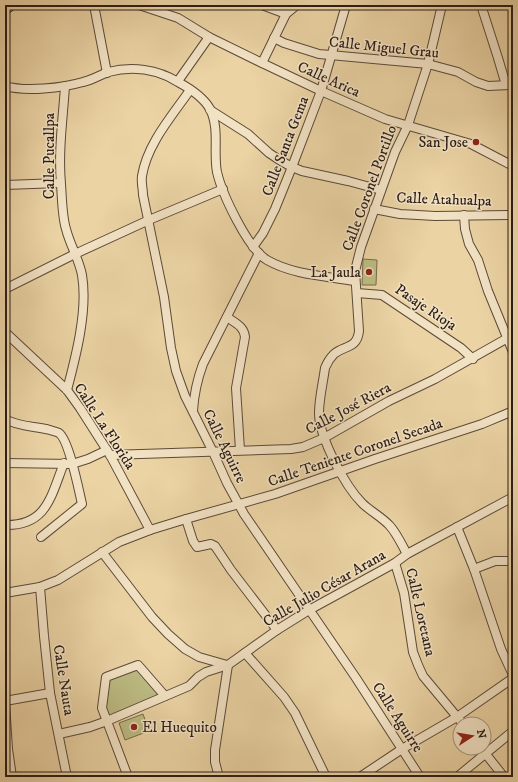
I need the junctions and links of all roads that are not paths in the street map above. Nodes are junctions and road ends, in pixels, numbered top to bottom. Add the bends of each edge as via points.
1 (9, 5) edge
2 (94, 5) edge
3 (139, 5) edge
4 (262, 5) edge
5 (297, 5) edge
6 (346, 5) edge
7 (442, 5) edge
8 (481, 5) edge
9 (5, 8) edge
10 (286, 14) junction
11 (209, 37) junction
12 (274, 38) junction
13 (332, 55) junction
14 (262, 63) junction
15 (428, 64) junction
16 (107, 73) junction
17 (178, 81) junction
18 (509, 85) edge
19 (5, 86) edge
20 (65, 86) junction
21 (190, 90) junction
22 (321, 91) junction
23 (210, 110) junction
24 (408, 125) junction
25 (513, 166) edge
26 (292, 167) junction
27 (60, 183) junction
28 (5, 185) edge
29 (223, 189) junction
30 (381, 190) junction
31 (374, 209) junction
32 (464, 215) junction
33 (513, 215) edge
34 (149, 220) junction
35 (256, 250) junction
36 (75, 254) junction
37 (355, 281) junction
38 (5, 289) edge
39 (357, 293) junction
40 (227, 317) junction
41 (5, 332) edge
42 (510, 337) edge
43 (513, 352) edge
44 (474, 359) junction
45 (67, 390) junction
46 (193, 412) junction
47 (513, 412) edge
48 (5, 419) edge
49 (324, 438) junction
50 (240, 450) junction
51 (213, 452) junction
52 (108, 453) junction
53 (5, 463) edge
54 (68, 464) junction
55 (340, 471) junction
56 (513, 497) edge
57 (238, 503) junction
58 (186, 518) junction
59 (5, 525) edge
60 (456, 526) junction
61 (150, 530) junction
62 (41, 537) dead end
63 (102, 552) junction
64 (407, 554) junction
65 (513, 561) edge
66 (395, 563) junction
67 (474, 568) junction
68 (40, 587) junction
69 (5, 593) edge
70 (309, 610) junction
71 (277, 630) junction
72 (245, 653) junction
73 (228, 665) junction
74 (513, 676) edge
75 (50, 692) junction
76 (165, 696) junction
77 (5, 702) edge
78 (457, 716) joint
79 (452, 719) edge
80 (107, 721) junction
81 (513, 731) edge
82 (59, 734) junction
83 (492, 744) edge
84 (7, 749) edge
85 (402, 749) junction
86 (477, 756) edge
87 (488, 756) edge
88 (12, 777) edge
89 (67, 777) edge
90 (128, 777) edge
91 (219, 777) edge
92 (326, 777) edge
93 (360, 777) edge
94 (420, 777) edge
95 (457, 777) edge
96 (504, 777) edge

1 - 9 highway
2 - 16 street
3 - 11 street, Calle Arica via 178,18
4 - 10 street
5 - 10 street
6 - 13 street, Calle Santa Gema
7 - 15 street, Calle Coronel Portillo
8 - 18 street
10 - 12 street
11 - 14 street, Calle Arica
11 - 17 street
12 - 13 street, Calle Miguel Grau via 319,54
12 - 14 street
13 - 15 street, Calle Miguel Grau
13 - 22 street, Calle Santa Gema
14 - 22 street, Calle Arica
15 - 18 street, Calle Miguel Grau via 458,72 488,86
15 - 24 street, Calle Coronel Portillo
16 - 17 street via 147,69
16 - 20 street
17 - 21 street
19 - 20 street via 20,89
20 - 27 street, Calle Pucallpa
21 - 23 street via 203,100
21 - 34 street, Calle Aguirre via 152,147 144,167 141,178
22 - 24 street, Calle Arica via 386,119
22 - 26 street, Calle Santa Gema
23 - 26 street, Calle Atahualpa via 248,134 281,162
23 - 29 street via 216,134 217,172
24 - 25 street, Calle Arica via 471,144
24 - 30 street, Calle Coronel Portillo
26 - 30 street, Calle Atahualpa
26 - 35 street, Calle Santa Gema
27 - 28 street
27 - 36 street, Calle Pucallpa via 66,229
29 - 34 street
29 - 35 street via 243,231
30 - 31 street, Calle Coronel Portillo
31 - 32 street, Calle Atahualpa via 400,214
31 - 37 street, Calle Coronel Portillo via 361,247
32 - 33 street, Calle Atahualpa
32 - 42 street via 469,244
34 - 36 street
34 - 46 street, Calle Aguirre via 176,371
35 - 37 street via 266,260 290,269
35 - 40 street, Calle Santa Gema
36 - 38 street
36 - 45 street, Calle Pucallpa via 82,275 82,311 76,356
37 - 39 street, Calle Coronel Portillo
39 - 44 street, Pasaje Rioja via 382,295
39 - 49 street, Calle Coronel Portillo via 358,338 348,348 334,354 326,368 319,413
40 - 46 street, Calle Santa Gema via 196,383
40 - 50 street via 242,327 245,337 236,388
41 - 45 street, Calle La Florida
42 - 43 street
42 - 44 street, Calle José Riera
44 - 49 street, Calle José Riera via 388,401
45 - 52 street, Calle La Florida
46 - 51 street, Calle Aguirre
47 - 55 street, Calle Teniente Coronel Secada
48 - 54 street via 22,426 50,430 59,434 64,440
49 - 50 street, Calle José Riera via 291,449
49 - 55 street, Calle Coronel Portillo
50 - 51 street, Calle José Riera
51 - 52 street, Calle José Riera
51 - 57 street, Calle Aguirre
52 - 54 street
52 - 61 street, Calle La Florida
53 - 54 street
54 - 59 street via 44,510 29,522
54 - 62 street via 82,504
55 - 57 street, Calle Teniente Coronel Secada via 275,494
55 - 64 street, Calle Coronel Portillo via 362,503 390,525
56 - 60 street, Calle Julio César Arana
57 - 58 street, Calle Teniente Coronel Secada
57 - 70 street, Calle Aguirre
58 - 61 street, Calle Teniente Coronel Secada
58 - 71 street via 197,547 211,544 215,546
60 - 64 street, Calle Julio César Arana
60 - 67 street
61 - 63 street, Calle Teniente Coronel Secada via 119,542
63 - 68 street, Calle Teniente Coronel Secada via 58,580
63 - 73 street via 168,634 199,657
64 - 66 street, Calle Julio César Arana
65 - 67 street via 495,561
66 - 70 street, Calle Julio César Arana
66 - 78 street, Calle Loretana via 404,594 413,652 418,665 423,676
67 - 74 street via 501,649
68 - 69 street, Calle Teniente Coronel Secada
68 - 75 street, Calle Nauta
70 - 71 street, Calle Julio César Arana
70 - 85 street, Calle Aguirre
71 - 72 street, Calle Julio César Arana
72 - 73 street, Calle Julio César Arana
72 - 92 street via 284,697
73 - 76 street, Calle Julio César Arana via 206,672 189,686
73 - 91 street via 215,750
74 - 78 street
75 - 77 street
75 - 82 street, Calle Nauta
76 - 80 street, Calle Julio César Arana
76 - 80 street via 138,665 106,677 102,708
77 - 84 street
79 - 85 street
80 - 82 street, Calle Julio César Arana
80 - 90 street
81 - 83 street
82 - 89 street, Calle Nauta
84 - 88 street
85 - 93 street
85 - 94 street, Calle Aguirre
86 - 95 street
87 - 96 street

